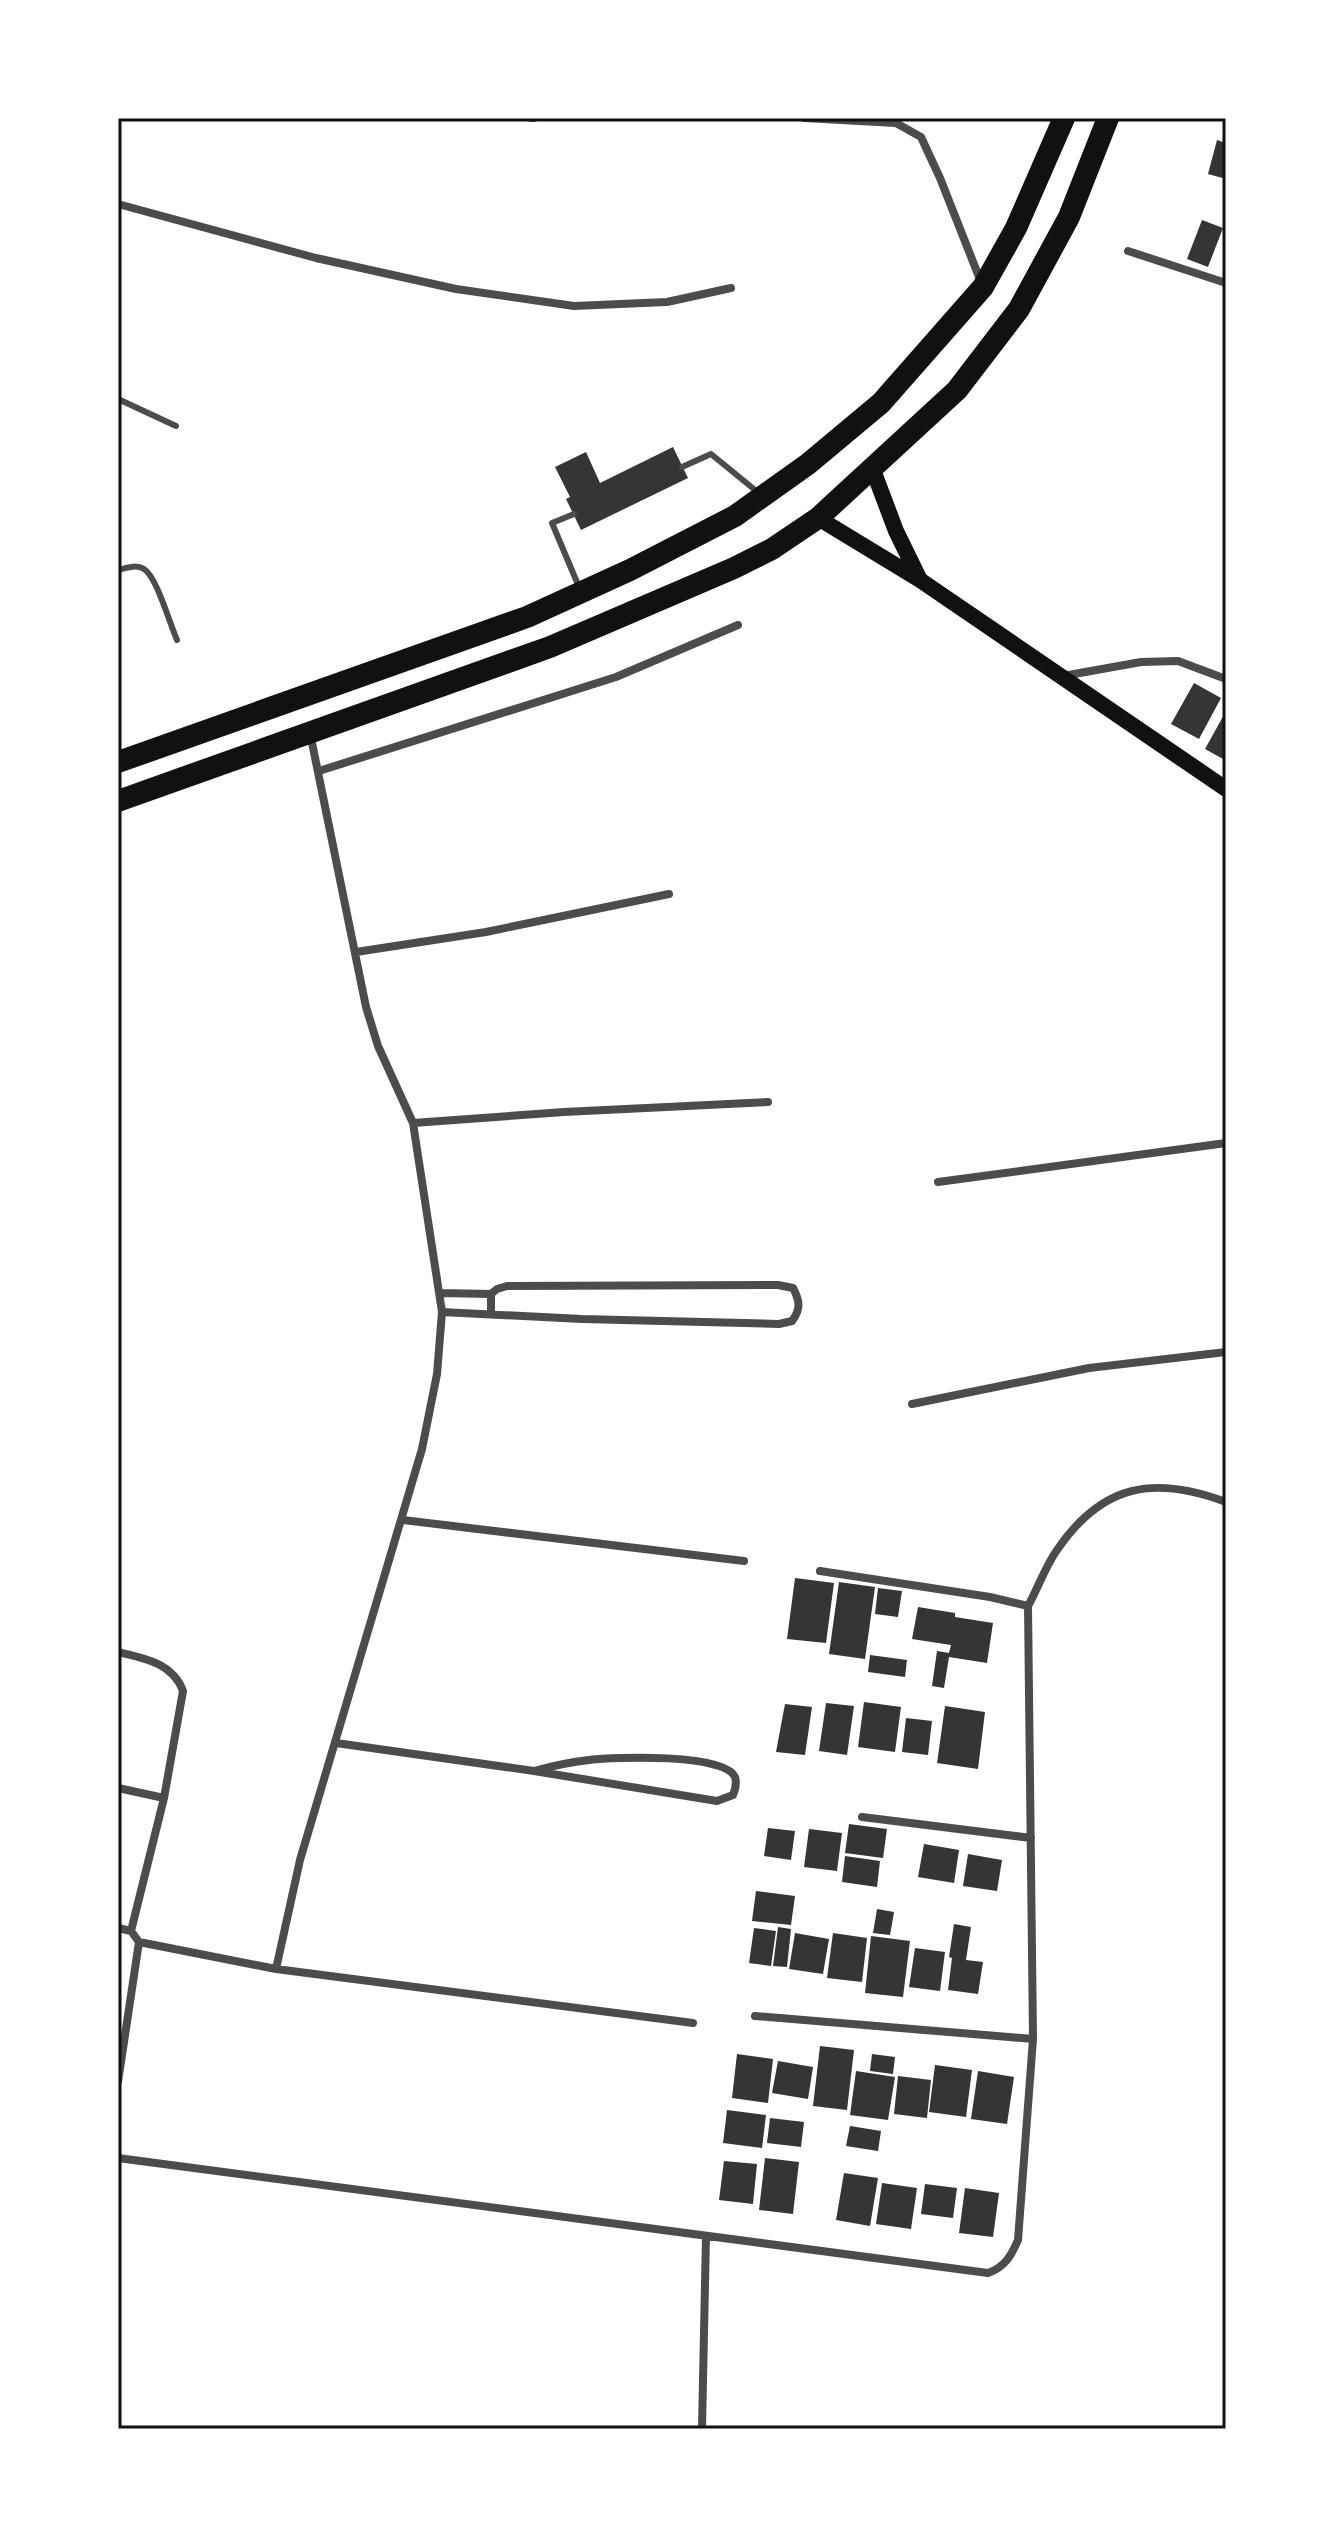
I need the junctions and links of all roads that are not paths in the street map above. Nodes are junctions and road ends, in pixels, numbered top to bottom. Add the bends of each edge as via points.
1 (804, 118) edge
2 (1064, 118) edge
3 (1108, 118) edge
4 (118, 204) edge
5 (1128, 251) dead end
6 (1226, 283) edge
7 (983, 287) junction
8 (731, 288) dead end
9 (118, 399) edge
10 (176, 426) dead end
11 (682, 467) dead end
12 (873, 470) junction
13 (763, 496) junction
14 (574, 514) dead end
15 (818, 518) junction
16 (118, 570) edge
17 (920, 580) junction
18 (581, 592) junction
19 (738, 625) dead end
20 (177, 640) dead end
21 (1062, 676) junction
22 (1226, 679) edge
23 (310, 732) junction
24 (118, 762) edge
25 (319, 771) junction
26 (1226, 789) edge
27 (118, 801) edge
28 (669, 894) dead end
29 (356, 952) junction
30 (768, 1102) dead end
31 (413, 1123) junction
32 (1226, 1143) edge
33 (938, 1182) dead end
34 (440, 1293) junction
35 (491, 1294) junction
36 (442, 1312) junction
37 (491, 1314) junction
38 (1226, 1352) edge
39 (912, 1404) dead end
40 (1226, 1502) edge
41 (403, 1520) junction
42 (744, 1561) dead end
43 (820, 1571) dead end
44 (1028, 1606) junction
45 (118, 1652) edge
46 (336, 1743) junction
47 (534, 1771) junction
48 (118, 1788) edge
49 (164, 1798) junction
50 (862, 1817) dead end
51 (1031, 1838) junction
52 (118, 1928) edge
53 (131, 1931) junction
54 (139, 1942) junction
55 (276, 1969) junction
56 (755, 2016) dead end
57 (693, 2023) dead end
58 (1033, 2039) junction
59 (118, 2082) edge
60 (118, 2158) edge
61 (706, 2236) junction
62 (702, 2429) edge

1 - 7 street via 896,123 921,137
2 - 7 highway via 1016,228
3 - 12 highway via 1069,217 1019,309 957,390
4 - 8 street via 331,262 456,289 574,306 667,302
5 - 6 street
7 - 13 highway via 881,403
9 - 10 lane
11 - 13 lane via 711,454
12 - 15 highway
12 - 17 main road
13 - 18 highway via 735,516
14 - 18 lane via 552,523
15 - 17 main road
15 - 23 highway via 734,568 550,647
16 - 20 lane via 131,566 152,578
17 - 21 main road
18 - 24 highway via 527,617
19 - 25 street via 616,677
21 - 22 street via 1178,661
21 - 26 main road
23 - 25 street
23 - 27 highway
25 - 29 street
28 - 29 street via 486,932
29 - 31 street via 378,1046
30 - 31 street
31 - 34 street
32 - 33 street
34 - 35 street
34 - 36 street
35 - 37 street
35 - 37 street via 507,1286 778,1285 793,1288 799,1312 792,1321 750,1325
36 - 37 street
36 - 41 street via 437,1374
38 - 39 street via 1089,1368
40 - 44 street via 1183,1488 1123,1493 1087,1514 1056,1551
41 - 42 street
41 - 46 street
43 - 44 street
44 - 51 street
45 - 49 street via 168,1670 183,1691
46 - 47 street
46 - 55 street via 300,1860
47 - 47 street via 717,1801 733,1795 736,1786 729,1769 707,1762 591,1760
48 - 49 street
49 - 53 street
50 - 51 street
51 - 58 street
52 - 53 street
53 - 54 street
54 - 55 street
54 - 59 street
55 - 57 street
56 - 58 street
58 - 61 street via 1018,2240 999,2269 988,2273
60 - 61 street
61 - 62 street

